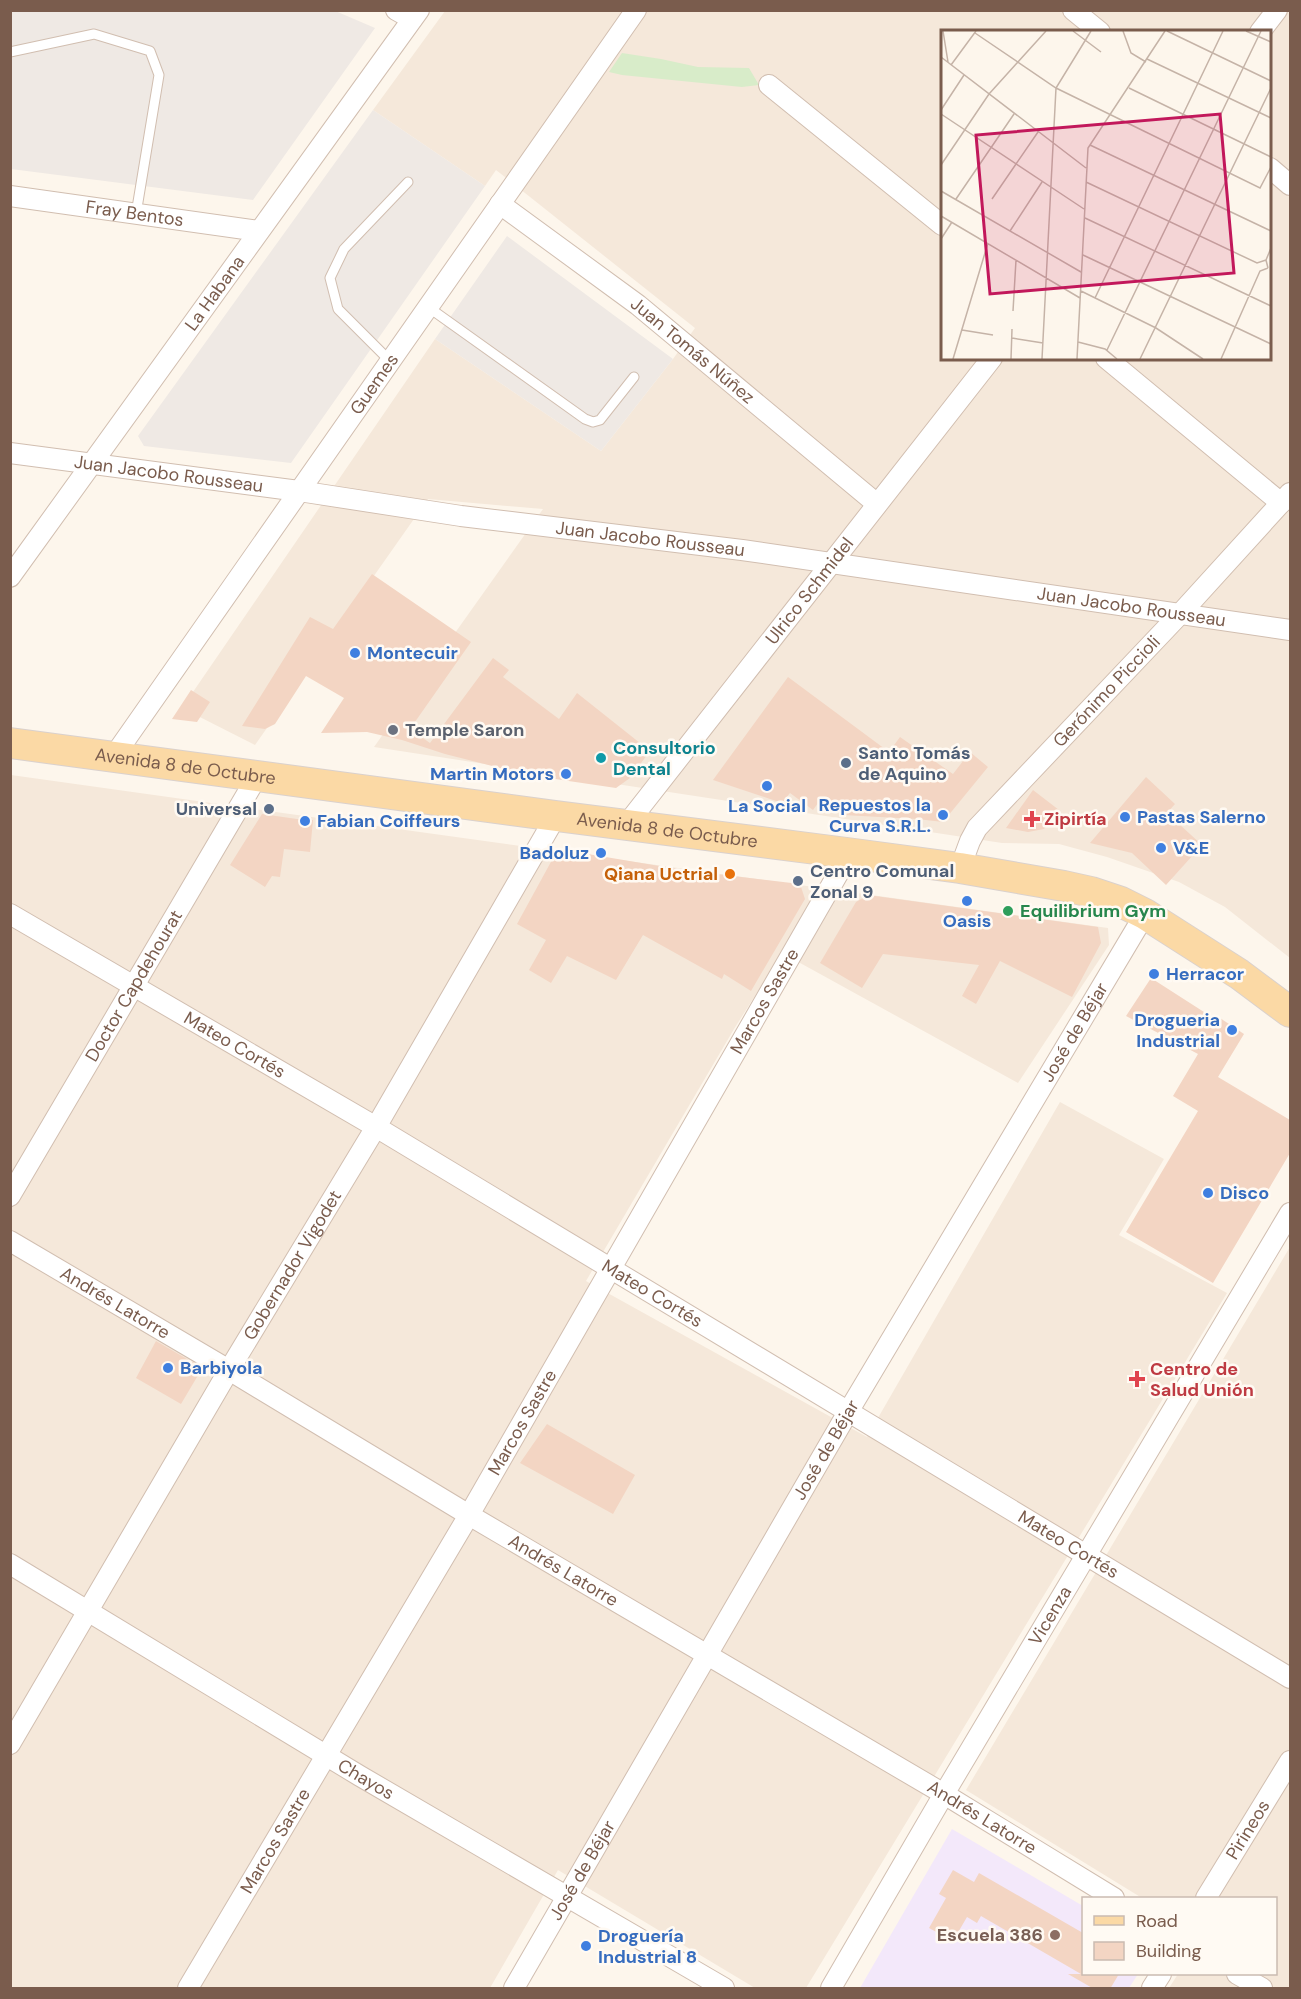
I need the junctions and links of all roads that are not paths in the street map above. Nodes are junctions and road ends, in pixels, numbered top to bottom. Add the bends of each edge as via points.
1 (636, 10) edge
2 (1073, 10) edge
3 (1277, 10) edge
4 (409, 13) edge
5 (1098, 30) edge
6 (1262, 30) edge
7 (10, 52) edge
8 (768, 85) dead end
9 (1271, 170) edge
10 (408, 182) dead end
11 (1290, 184) edge
12 (10, 196) edge
13 (500, 204) junction
14 (136, 214) junction
15 (941, 224) edge
16 (259, 231) junction
17 (428, 307) junction
18 (990, 360) edge
19 (1109, 360) edge
20 (390, 362) junction
21 (633, 377) dead end
22 (10, 453) edge
23 (92, 464) junction
24 (298, 491) junction
25 (1286, 498) edge
26 (877, 504) junction
27 (832, 564) junction
28 (10, 577) edge
29 (1180, 614) junction
30 (1290, 630) edge
31 (10, 743) edge
32 (114, 756) junction
33 (258, 775) junction
34 (556, 816) junction
35 (627, 824) junction
36 (847, 853) junction
37 (960, 868) junction
38 (10, 914) edge
39 (1145, 914) junction
40 (135, 985) junction
41 (1290, 1012) edge
42 (376, 1127) junction
43 (10, 1196) edge
44 (1290, 1213) edge
45 (10, 1241) edge
46 (611, 1269) junction
47 (229, 1370) junction
48 (848, 1412) junction
49 (469, 1515) junction
50 (1087, 1556) junction
51 (10, 1564) edge
52 (89, 1612) junction
53 (708, 1654) junction
54 (1290, 1678) edge
55 (10, 1744) edge
56 (327, 1754) junction
57 (1290, 1761) edge
58 (944, 1794) junction
59 (568, 1896) junction
60 (1111, 1897) edge
61 (1207, 1897) edge
62 (1160, 1975) edge
63 (1239, 1975) edge
64 (188, 1989) edge
65 (514, 1989) edge
66 (724, 1989) edge
67 (831, 1989) edge
68 (1152, 1989) edge
69 (1262, 1989) edge

1 - 13 street, Guemes
2 - 5 street
3 - 6 street
4 - 16 street, La Habana
7 - 14 lane via 94,34 150,51 159,75
8 - 15 street
9 - 11 street
10 - 20 lane via 344,249 330,278 338,309
12 - 14 street, Fray Bentos
13 - 17 street, Guemes
13 - 26 street, Juan Tomás Núñez via 638,304
14 - 16 street, Fray Bentos
16 - 23 street, La Habana
17 - 20 street, Guemes
17 - 21 lane via 593,422 600,420
18 - 26 street, Ulrico Schmidel
19 - 25 street
20 - 24 street, Guemes
22 - 23 street, Juan Jacobo Rousseau
23 - 24 street, Juan Jacobo Rousseau
23 - 28 street, La Habana
24 - 27 street, Juan Jacobo Rousseau
24 - 32 street, Guemes
25 - 29 street, Gerónimo Piccioli
26 - 27 street, Ulrico Schmidel
27 - 29 street, Juan Jacobo Rousseau
27 - 35 street, Ulrico Schmidel
29 - 30 street, Juan Jacobo Rousseau
29 - 37 street, Gerónimo Piccioli via 977,828
31 - 32 main road, Avenida 8 de Octubre
32 - 33 main road, Avenida 8 de Octubre
33 - 34 main road, Avenida 8 de Octubre
33 - 40 street, Doctor Capdehourat
34 - 35 main road, Avenida 8 de Octubre
34 - 42 street, Gobernador Vigodet
35 - 36 main road, Avenida 8 de Octubre
36 - 37 main road, Avenida 8 de Octubre
36 - 46 street, Marcos Sastre
37 - 39 main road, Avenida 8 de Octubre via 1091,892
38 - 40 street, Mateo Cortés
39 - 41 main road, Avenida 8 de Octubre
39 - 48 street, José de Béjar
40 - 42 street, Mateo Cortés
40 - 43 street, Doctor Capdehourat
42 - 46 street, Mateo Cortés
42 - 47 street, Gobernador Vigodet
44 - 50 street, Vicenza
45 - 47 street, Andrés Latorre
46 - 48 street, Mateo Cortés
46 - 49 street, Marcos Sastre
47 - 49 street, Andrés Latorre
47 - 52 street, Gobernador Vigodet
48 - 50 street, Mateo Cortés
48 - 53 street, José de Béjar
49 - 53 street, Andrés Latorre
49 - 56 street, Marcos Sastre
50 - 54 street, Mateo Cortés
50 - 58 street, Vicenza
51 - 52 street, Chayos
52 - 55 street, Gobernador Vigodet
52 - 56 street, Chayos
53 - 58 street, Andrés Latorre
53 - 59 street, José de Béjar
56 - 59 street, Chayos
56 - 64 street, Marcos Sastre
57 - 61 street, Pirineos
58 - 60 street, Andrés Latorre
58 - 67 street, Vicenza
59 - 65 street, José de Béjar
59 - 66 street, Chayos
62 - 68 street
63 - 69 street

